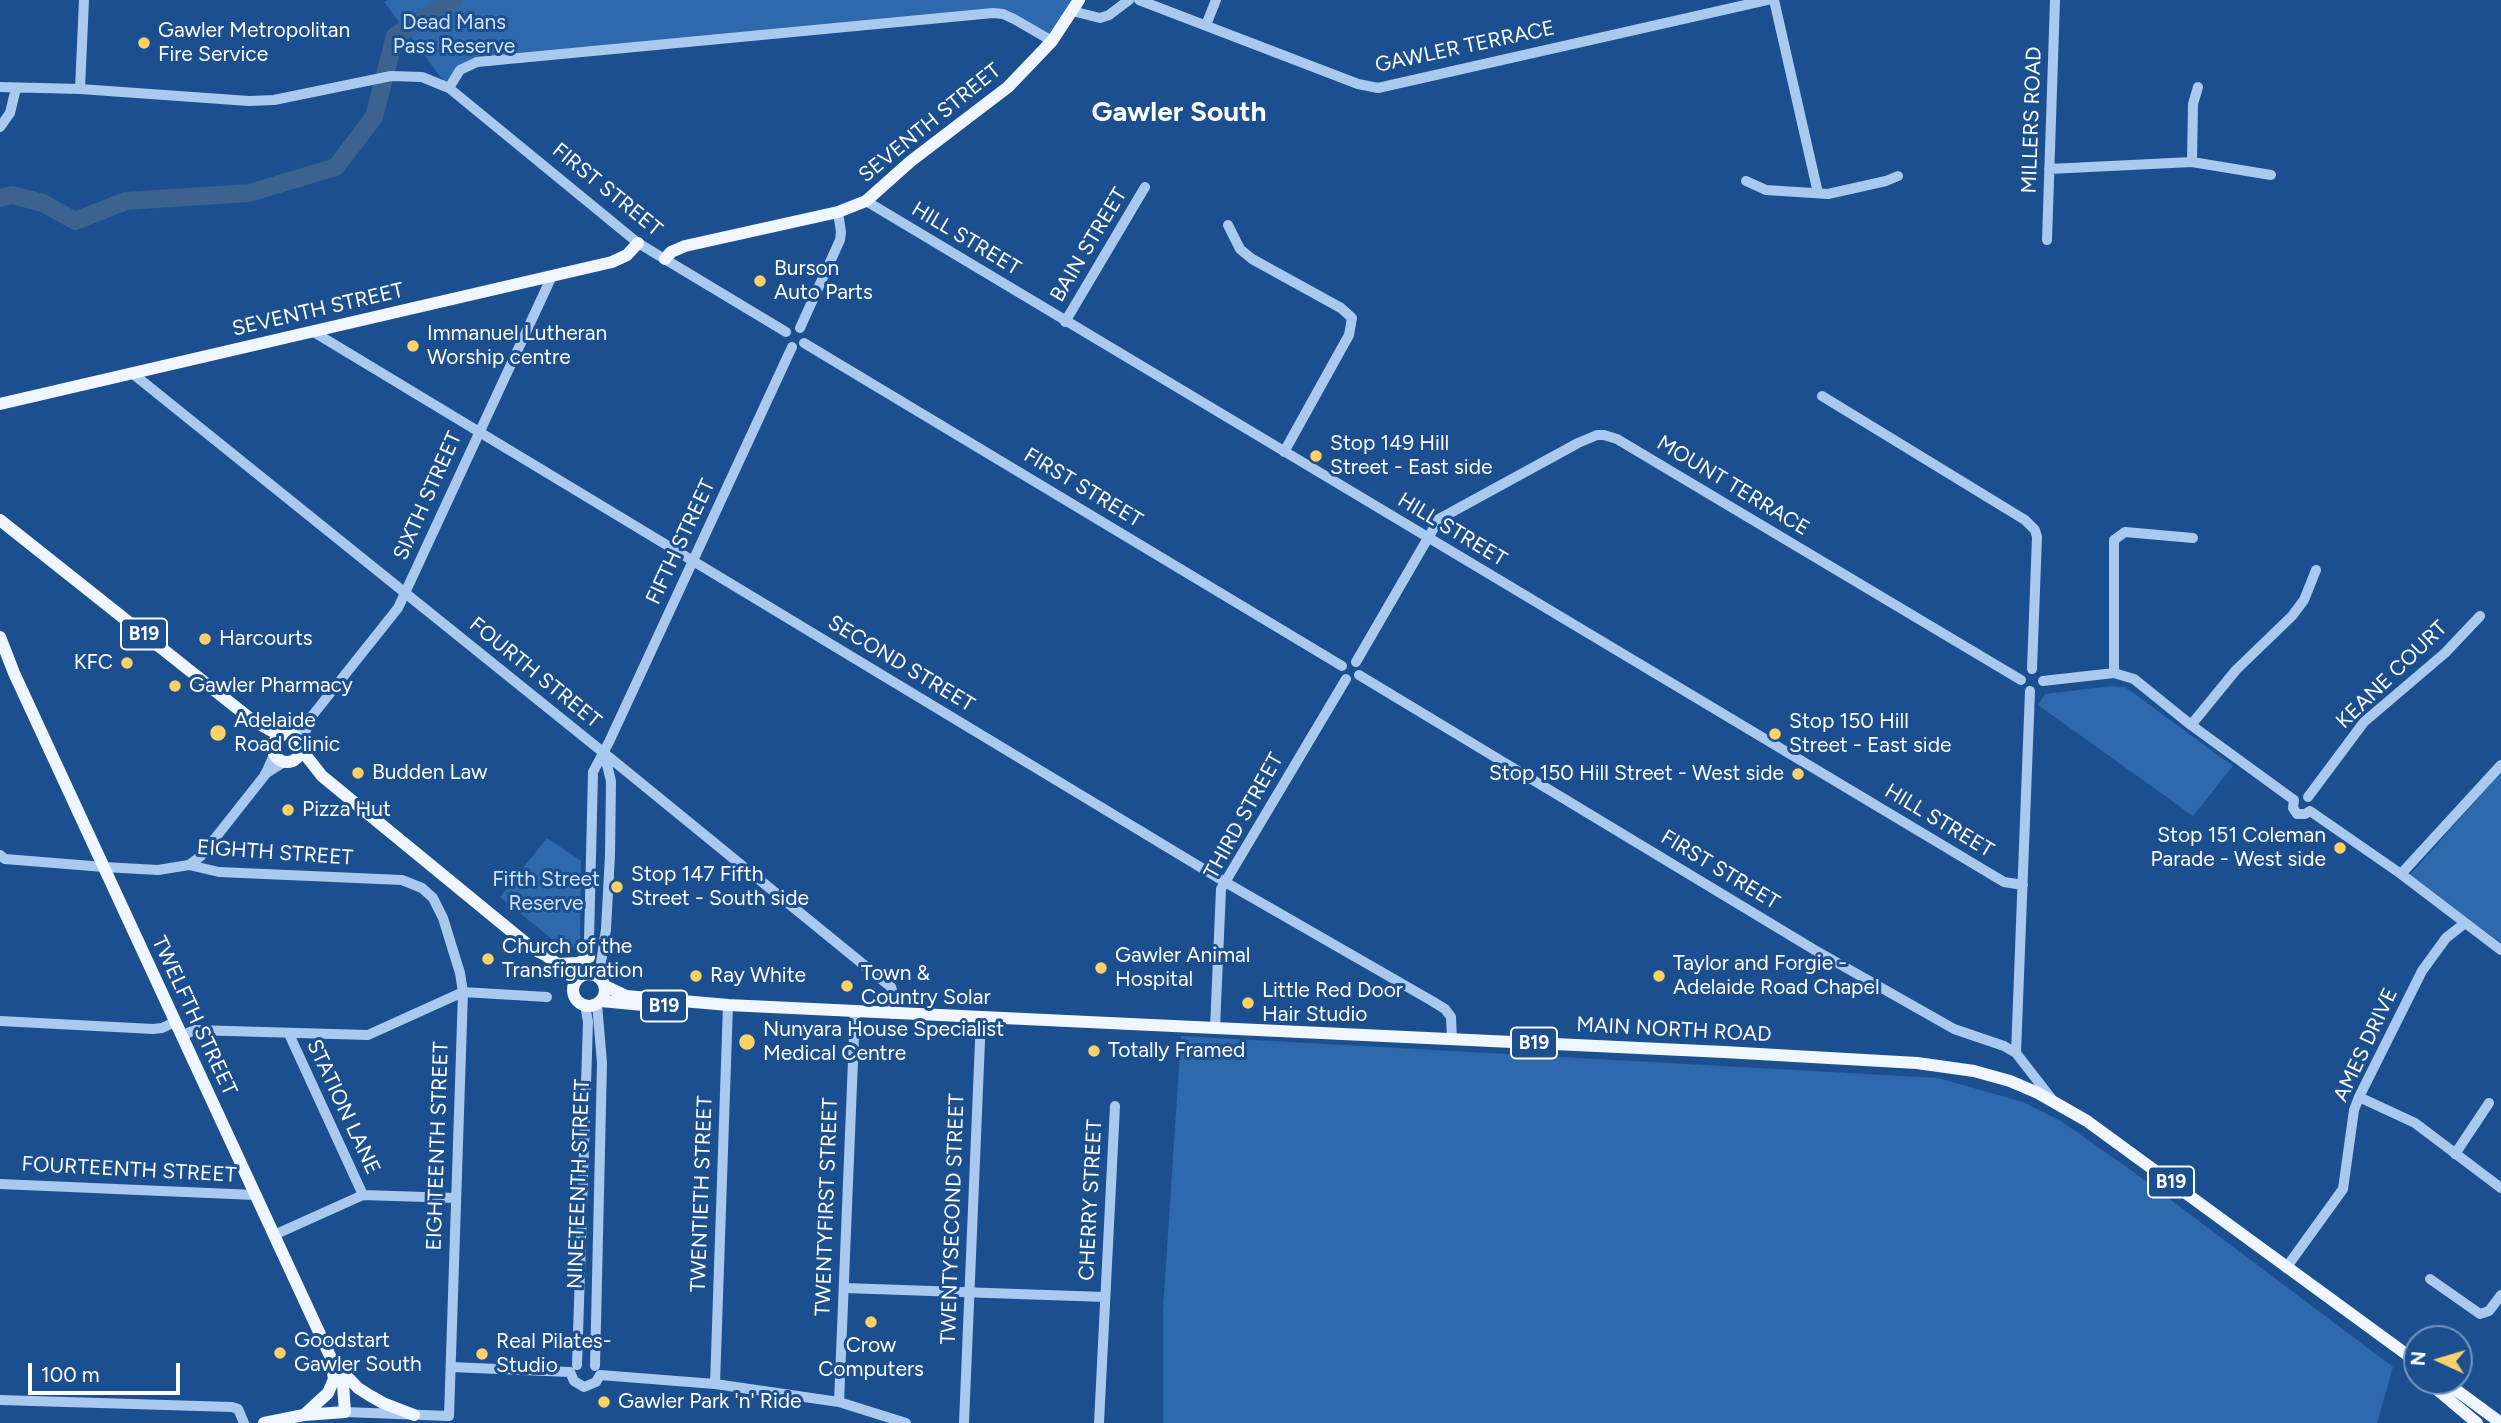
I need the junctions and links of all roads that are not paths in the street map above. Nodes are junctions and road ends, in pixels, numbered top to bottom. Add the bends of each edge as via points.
1 (84, 0) edge
2 (1129, 0) edge
3 (1139, 0) edge
4 (1216, 0) edge
5 (1767, 0) edge
6 (1774, 0) edge
7 (2055, 0) edge
8 (1076, 5) edge
9 (1206, 25) junction
10 (1052, 40) junction
11 (2198, 86) dead end
12 (0, 87) edge
13 (16, 88) junction
14 (449, 88) junction
15 (80, 89) junction
16 (0, 127) edge
17 (2192, 162) junction
18 (2049, 169) junction
19 (2271, 175) dead end
20 (1898, 176) dead end
21 (1746, 181) dead end
22 (1145, 187) dead end
23 (1818, 193) junction
24 (866, 201) junction
25 (838, 212) junction
26 (1228, 225) dead end
27 (2047, 240) dead end
28 (638, 243) junction
29 (665, 259) junction
30 (552, 276) junction
31 (1065, 322) junction
32 (800, 328) junction
33 (312, 331) junction
34 (786, 332) junction
35 (804, 343) junction
36 (792, 347) junction
37 (132, 373) junction
38 (1822, 396) dead end
39 (0, 404) edge
40 (478, 432) junction
41 (1284, 452) junction
42 (0, 520) edge
43 (1427, 538) junction
44 (2193, 538) dead end
45 (693, 561) junction
46 (2316, 570) dead end
47 (405, 594) junction
48 (2480, 616) dead end
49 (1, 643) edge
50 (1356, 662) junction
51 (1342, 666) junction
52 (2032, 669) junction
53 (2115, 673) junction
54 (1359, 675) junction
55 (1346, 679) junction
56 (2021, 680) junction
57 (2043, 681) junction
58 (2030, 691) junction
59 (312, 716) junction
60 (2191, 725) junction
61 (300, 746) junction
62 (282, 749) junction
63 (604, 752) junction
64 (2501, 765) edge
65 (322, 776) junction
66 (2308, 797) junction
67 (2294, 800) junction
68 (2310, 811) junction
69 (0, 855) edge
70 (189, 865) junction
71 (104, 867) junction
72 (2401, 874) junction
73 (1225, 882) junction
74 (2022, 885) junction
75 (422, 888) joint
76 (2465, 923) junction
77 (533, 949) junction
78 (2501, 950) edge
79 (589, 957) junction
80 (557, 964) junction
81 (579, 980) junction
82 (602, 982) junction
83 (463, 992) junction
84 (547, 997) dead end
85 (594, 1003) junction
86 (728, 1005) junction
87 (855, 1012) junction
88 (893, 1014) junction
89 (981, 1017) junction
90 (0, 1021) edge
91 (175, 1022) junction
92 (1215, 1027) junction
93 (289, 1034) junction
94 (182, 1036) junction
95 (1452, 1039) junction
96 (2016, 1053) junction
97 (2359, 1097) junction
98 (2053, 1101) junction
99 (2489, 1103) dead end
100 (1115, 1106) dead end
101 (2455, 1154) junction
102 (0, 1184) edge
103 (2501, 1188) edge
104 (256, 1195) junction
105 (363, 1195) junction
106 (456, 1198) junction
107 (274, 1235) junction
108 (2286, 1268) junction
109 (2430, 1279) dead end
110 (844, 1288) junction
111 (969, 1293) junction
112 (2501, 1295) edge
113 (1105, 1297) junction
114 (2337, 1305) junction
115 (2403, 1352) edge
116 (331, 1359) junction
117 (2403, 1360) edge
118 (451, 1367) junction
119 (574, 1368) junction
120 (598, 1371) junction
121 (715, 1384) junction
122 (2444, 1395) edge
123 (2463, 1395) edge
124 (0, 1400) edge
125 (839, 1402) junction
126 (345, 1412) junction
127 (303, 1415) junction
128 (414, 1415) junction
129 (244, 1423) edge
130 (264, 1423) edge
131 (906, 1423) edge
132 (964, 1423) edge
133 (1099, 1423) edge
134 (2477, 1423) edge
135 (2501, 1423) edge

1 - 15 street
2 - 8 street via 1100,18
3 - 9 street, GAWLER TERRACE
4 - 9 street
5 - 9 street, GAWLER TERRACE via 1378,88 1358,85
6 - 23 street
7 - 18 street, MILLERS ROAD
8 - 10 main road, SEVENTH STREET
10 - 14 street via 993,13 477,62 460,70
10 - 24 main road, SEVENTH STREET via 1007,87
11 - 17 street via 2193,104
12 - 13 street
13 - 15 street
13 - 16 street via 10,113
14 - 15 street via 422,77 391,76 249,101
14 - 28 street, FIRST STREET
17 - 18 street
17 - 19 street
18 - 27 street, MILLERS ROAD
20 - 23 street
21 - 23 street via 1766,190
22 - 31 street, BAIN STREET
24 - 25 main road, SEVENTH STREET
24 - 31 street, HILL STREET
25 - 29 main road, SEVENTH STREET via 685,246
25 - 32 street via 840,240
26 - 41 street via 1240,249 1252,260 1352,317 1349,335
28 - 29 street, FIRST STREET
28 - 30 main road, SEVENTH STREET via 628,255 612,262
29 - 34 street, FIRST STREET
30 - 33 main road, SEVENTH STREET
30 - 40 street, SIXTH STREET
31 - 41 street, HILL STREET
32 - 34 street
32 - 35 street via 805,333
33 - 37 main road, SEVENTH STREET
33 - 40 street, SECOND STREET
34 - 36 street via 785,341
35 - 36 street
35 - 51 street, FIRST STREET
36 - 45 street, FIFTH STREET
37 - 39 main road, SEVENTH STREET
37 - 47 street, FOURTH STREET
38 - 52 street via 2035,530
40 - 45 street, SECOND STREET
40 - 47 street, SIXTH STREET
41 - 43 street, HILL STREET
42 - 62 main road, B19 via 253,720
43 - 50 street
43 - 56 street, MOUNT TERRACE via 1440,519 1578,443 1604,435
43 - 74 street, HILL STREET via 2004,882
44 - 53 street via 2125,532 2114,540
45 - 63 street, FIFTH STREET
45 - 73 street, SECOND STREET
46 - 60 street via 2292,616 2236,670
47 - 59 street, SIXTH STREET
47 - 63 street, FOURTH STREET
48 - 66 street, KEANE COURT via 2445,653 2364,722
49 - 71 main road, TWELFTH STREET
50 - 51 street
50 - 54 street
51 - 55 street
52 - 56 street via 2024,672
52 - 57 street via 2041,673
53 - 57 street
53 - 60 street via 2134,679
54 - 55 street
54 - 96 street, FIRST STREET via 1813,949 1954,1029
55 - 73 street, THIRD STREET
56 - 58 street
57 - 58 street via 2039,689
58 - 74 street
59 - 61 street, SIXTH STREET
59 - 62 street, SIXTH STREET
60 - 67 street
61 - 62 main road via 297,758
61 - 65 main road, B19
62 - 65 main road, B19
62 - 70 street, SIXTH STREET via 201,856
63 - 79 street, FIFTH STREET via 593,772
63 - 82 street via 611,781
63 - 88 street, FOURTH STREET via 891,987
64 - 72 street
65 - 77 main road, B19
66 - 67 street
66 - 68 street
67 - 68 street via 2297,814
68 - 72 street
69 - 71 street, EIGHTH STREET
70 - 71 street, EIGHTH STREET via 158,870
70 - 75 street, EIGHTH STREET via 219,873 402,880
71 - 91 main road, TWELFTH STREET
72 - 76 street
73 - 92 street, THIRD STREET
73 - 95 street, SECOND STREET via 1445,1009 1451,1017
74 - 96 street
75 - 83 street, EIGHTEENTH STREET via 443,918
76 - 78 street
76 - 97 street, AMES DRIVE via 2449,935 2422,971
77 - 80 main road, B19
77 - 81 main road, B19 via 545,964
79 - 80 main road via 579,963
79 - 81 street, FIFTH STREET
80 - 81 main road, B19
81 - 82 main road, B19 via 594,975
81 - 85 main road, B19 via 576,999
82 - 85 main road via 605,994
82 - 86 main road, B19 via 626,996
83 - 84 street
83 - 93 street via 368,1035
83 - 106 street, EIGHTEENTH STREET
85 - 86 main road, B19
85 - 119 street, NINETEENTH STREET via 588,1022
85 - 120 street, NINETEENTH STREET via 602,1063
86 - 87 main road, MAIN NORTH ROAD / B19
86 - 121 street, TWENTIETH STREET
87 - 88 main road, MAIN NORTH ROAD / B19
87 - 110 street, TWENTYFIRST STREET
88 - 89 main road, MAIN NORTH ROAD / B19
89 - 92 main road, MAIN NORTH ROAD / B19
89 - 111 street, TWENTYSECOND STREET
90 - 91 street via 153,1029
91 - 94 main road, TWELFTH STREET
92 - 95 main road, MAIN NORTH ROAD / B19
93 - 94 street via 194,1030
93 - 105 street, STATION LANE
94 - 104 main road, TWELFTH STREET
95 - 98 main road, MAIN NORTH ROAD / B19 via 1927,1064 1993,1075
96 - 98 street
97 - 101 street via 2415,1123
97 - 108 street, AMES DRIVE via 2343,1189
98 - 108 main road, MAIN NORTH ROAD / B19 via 2108,1135
99 - 101 street
100 - 113 street, CHERRY STREET
101 - 103 street
102 - 104 street, FOURTEENTH STREET
104 - 107 main road, TWELFTH STREET
105 - 106 street
105 - 107 street
106 - 118 street, EIGHTEENTH STREET
107 - 116 main road, TWELFTH STREET
108 - 114 main road, MAIN NORTH ROAD / B19
109 - 112 street via 2480,1314 2489,1311
110 - 111 street
110 - 125 street, TWENTYFIRST STREET
111 - 113 street
111 - 132 street, TWENTYSECOND STREET
113 - 133 street, CHERRY STREET
114 - 115 main road, MAIN NORTH ROAD / B19
114 - 117 main road, MAIN NORTH ROAD / B19
116 - 126 main road, TWELFTH STREET via 343,1384
116 - 127 main road via 334,1378 328,1393
116 - 128 main road via 358,1388
118 - 119 street
118 - 128 street, EIGHTEENTH STREET via 449,1416
119 - 120 street via 586,1362
119 - 120 street via 574,1381 584,1387 596,1382
120 - 121 street
121 - 125 street
122 - 134 main road
123 - 135 main road
124 - 129 street via 232,1407 238,1409
125 - 131 street
126 - 127 main road
126 - 128 street
127 - 130 main road

